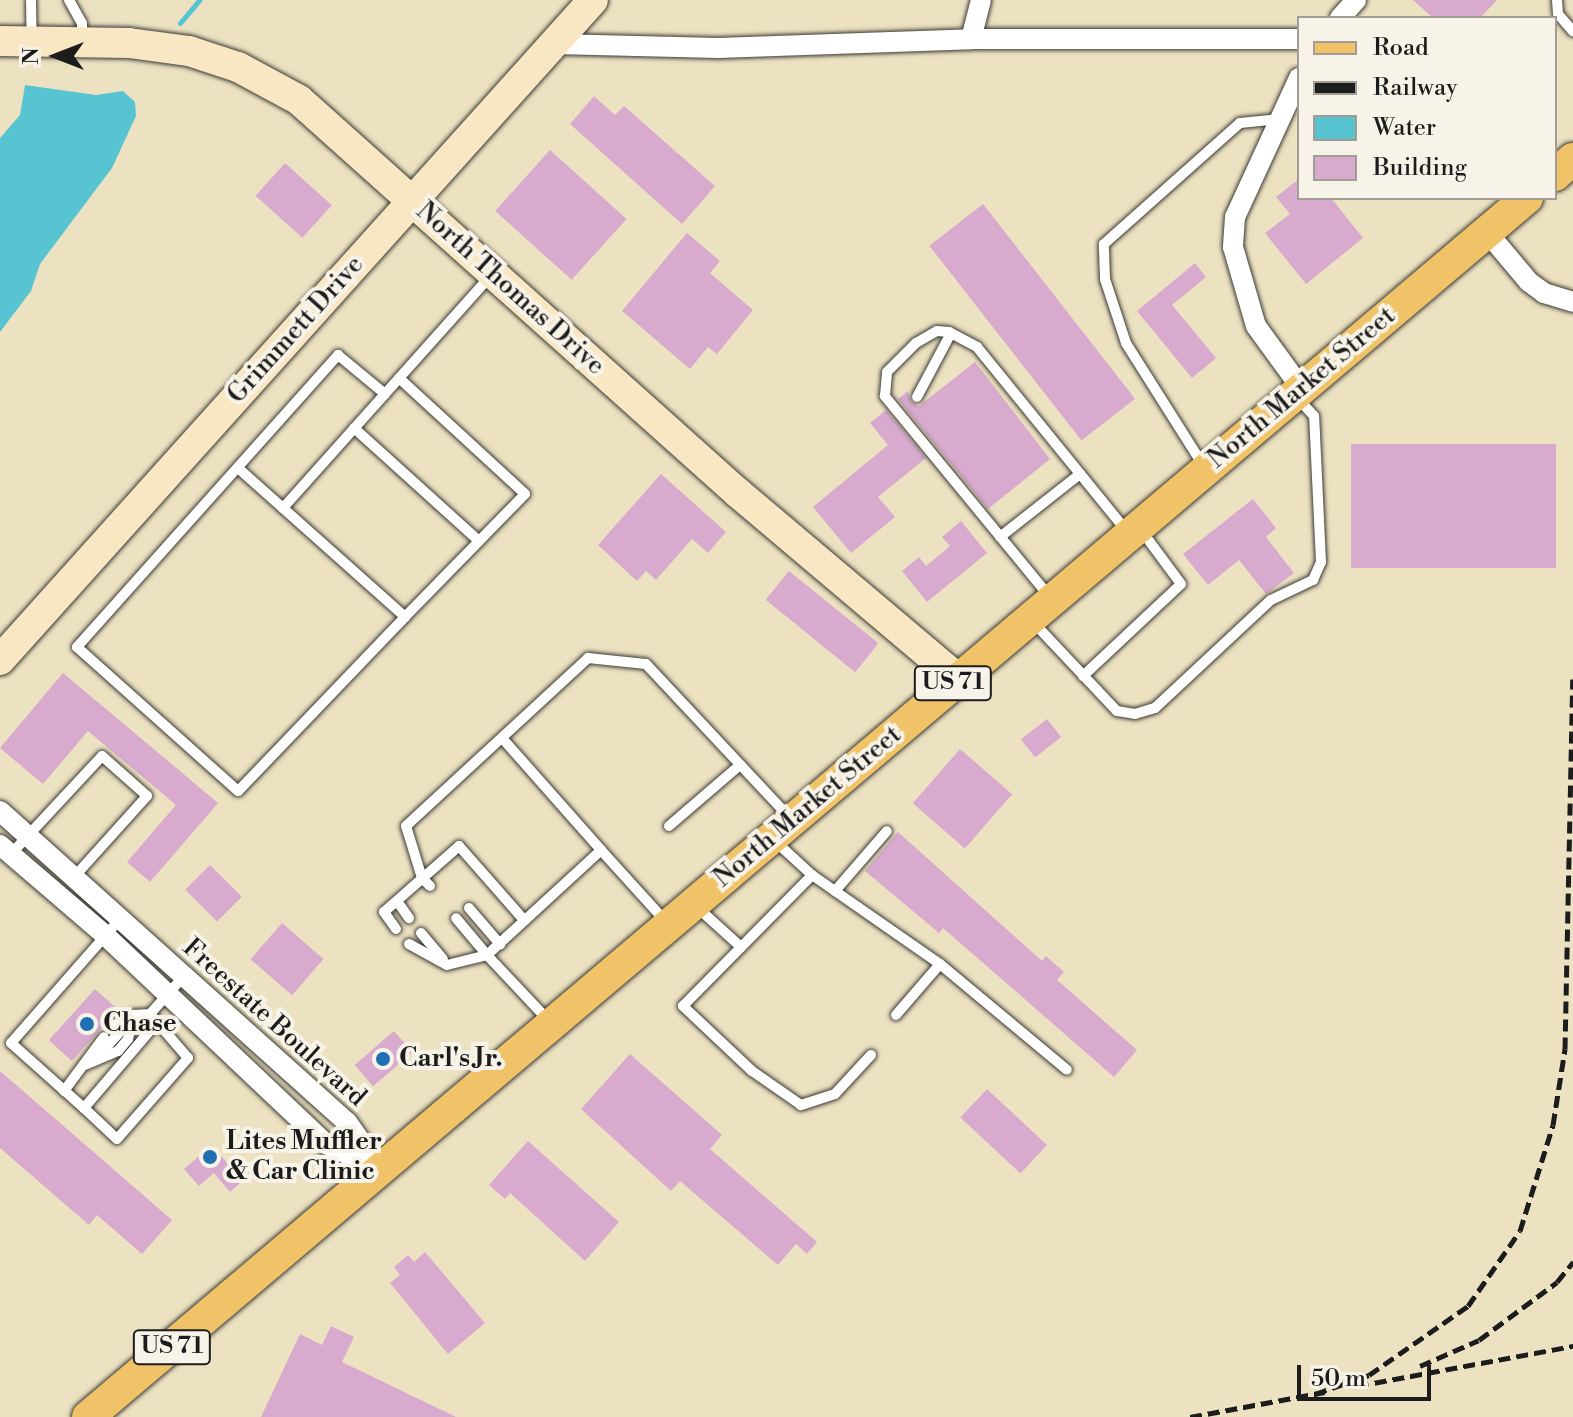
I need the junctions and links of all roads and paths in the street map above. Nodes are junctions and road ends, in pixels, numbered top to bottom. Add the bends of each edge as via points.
1 (31, 0) edge
2 (69, 0) edge
3 (593, 0) edge
4 (981, 0) edge
5 (1356, 0) edge
6 (1557, 0) edge
7 (1342, 16) edge
8 (1556, 16) edge
9 (1557, 17) edge
10 (1573, 31) edge
11 (971, 39) junction
12 (1297, 39) edge
13 (0, 41) edge
14 (32, 41) junction
15 (82, 42) junction
16 (554, 44) junction
17 (1297, 82) edge
18 (1280, 119) junction
19 (1573, 159) edge
20 (1557, 173) edge
21 (1525, 200) edge
22 (412, 201) junction
23 (1487, 232) junction
24 (492, 273) junction
25 (1573, 302) edge
26 (951, 333) junction
27 (399, 378) junction
28 (1298, 392) junction
29 (385, 394) junction
30 (917, 397) dead end
31 (354, 428) junction
32 (238, 468) junction
33 (1206, 470) junction
34 (1080, 474) junction
35 (283, 508) junction
36 (1134, 531) junction
37 (1000, 537) junction
38 (478, 540) junction
39 (1041, 609) junction
40 (405, 617) junction
41 (0, 660) edge
42 (1083, 676) junction
43 (958, 679) junction
44 (502, 738) junction
45 (740, 765) junction
46 (0, 811) edge
47 (669, 826) dead end
48 (782, 829) junction
49 (887, 831) dead end
50 (28, 836) junction
51 (5, 850) edge
52 (601, 850) junction
53 (812, 875) junction
54 (74, 877) junction
55 (426, 882) junction
56 (835, 891) junction
57 (397, 901) junction
58 (694, 904) junction
59 (469, 908) dead end
60 (409, 918) dead end
61 (456, 918) dead end
62 (120, 919) junction
63 (524, 920) junction
64 (669, 926) junction
65 (396, 929) dead end
66 (421, 933) dead end
67 (106, 936) junction
68 (409, 944) dead end
69 (500, 944) junction
70 (741, 947) junction
71 (487, 955) junction
72 (940, 964) junction
73 (447, 965) junction
74 (184, 976) junction
75 (168, 993) junction
76 (150, 1014) junction
77 (134, 1015) junction
78 (896, 1015) dead end
79 (552, 1024) junction
80 (155, 1025) junction
81 (113, 1026) dead end
82 (104, 1037) dead end
83 (871, 1055) dead end
84 (85, 1065) junction
85 (1067, 1070) dead end
86 (64, 1091) junction
87 (84, 1108) junction
88 (381, 1170) junction
89 (88, 1417) edge

1 - 14 lane
2 - 15 lane via 82,23
3 - 16 street, Grimmett Drive
4 - 11 street
5 - 7 street
6 - 8 lane
9 - 10 lane
11 - 12 street
11 - 16 street via 718,48
13 - 14 street, North Thomas Drive
14 - 15 street, North Thomas Drive
15 - 22 street, North Thomas Drive via 189,51 259,77 317,114
16 - 22 street, Grimmett Drive
17 - 18 street
18 - 28 street via 1235,217 1233,247 1256,326
18 - 33 lane via 1240,123 1104,244 1105,279 1126,343
19 - 20 main road
21 - 23 main road, North Market Street / US 71
22 - 24 street, North Thomas Drive
22 - 41 street, Grimmett Drive
23 - 25 street via 1529,282
23 - 28 main road, North Market Street / US 71
24 - 27 lane
24 - 43 street, North Thomas Drive via 738,493
26 - 30 lane
26 - 34 lane via 977,347
26 - 37 lane via 937,331 916,343 887,372 885,396
27 - 29 lane
27 - 38 lane via 525,494
28 - 33 main road, North Market Street / US 71
28 - 42 lane via 1314,416 1320,573 1271,600 1155,708 1135,714 1117,711
29 - 31 lane
29 - 32 lane via 338,355
31 - 35 lane
31 - 38 lane
32 - 35 lane
32 - 40 lane via 77,647 238,791
33 - 36 main road, North Market Street / US 71
34 - 36 lane
34 - 37 lane
35 - 40 lane
36 - 39 main road, North Market Street / US 71
36 - 42 lane via 1181,584
37 - 39 lane
38 - 40 lane
39 - 42 lane
39 - 43 main road, North Market Street / US 71
43 - 48 main road, North Market Street / US 71
44 - 45 lane via 588,658 646,664
44 - 52 lane
44 - 55 lane via 406,826
45 - 47 lane
45 - 48 lane
46 - 50 street, Freestate Boulevard
48 - 53 lane
48 - 58 main road, North Market Street / US 71
49 - 56 lane
50 - 51 lane
50 - 54 street, Freestate Boulevard
50 - 54 lane via 102,756 147,796
51 - 67 street, Freestate Boulevard
52 - 63 lane
52 - 64 lane
53 - 56 lane
53 - 70 lane
54 - 62 street, Freestate Boulevard
55 - 57 lane
55 - 63 lane via 459,846
56 - 72 lane
57 - 60 lane
57 - 65 lane via 384,912
58 - 64 main road, North Market Street / US 71
58 - 70 lane
59 - 69 lane
61 - 71 lane
62 - 67 lane
62 - 74 street, Freestate Boulevard
63 - 69 lane
64 - 79 main road, North Market Street / US 71
66 - 73 lane
67 - 75 street, Freestate Boulevard
67 - 86 lane via 11,1043
68 - 73 lane
69 - 71 lane
70 - 83 lane via 683,1006 752,1071 801,1105 835,1094
71 - 73 lane
71 - 79 lane
72 - 78 lane
72 - 85 lane
74 - 75 lane
74 - 88 street, Freestate Boulevard via 347,1122
75 - 76 lane
75 - 88 street, Freestate Boulevard via 326,1144
76 - 77 lane
76 - 80 lane
77 - 81 lane
77 - 84 lane via 111,1045
79 - 88 main road, North Market Street / US 71
80 - 87 lane
80 - 87 lane via 188,1058 117,1139
82 - 84 lane
84 - 86 lane
86 - 87 lane
88 - 89 main road, North Market Street / US 71

